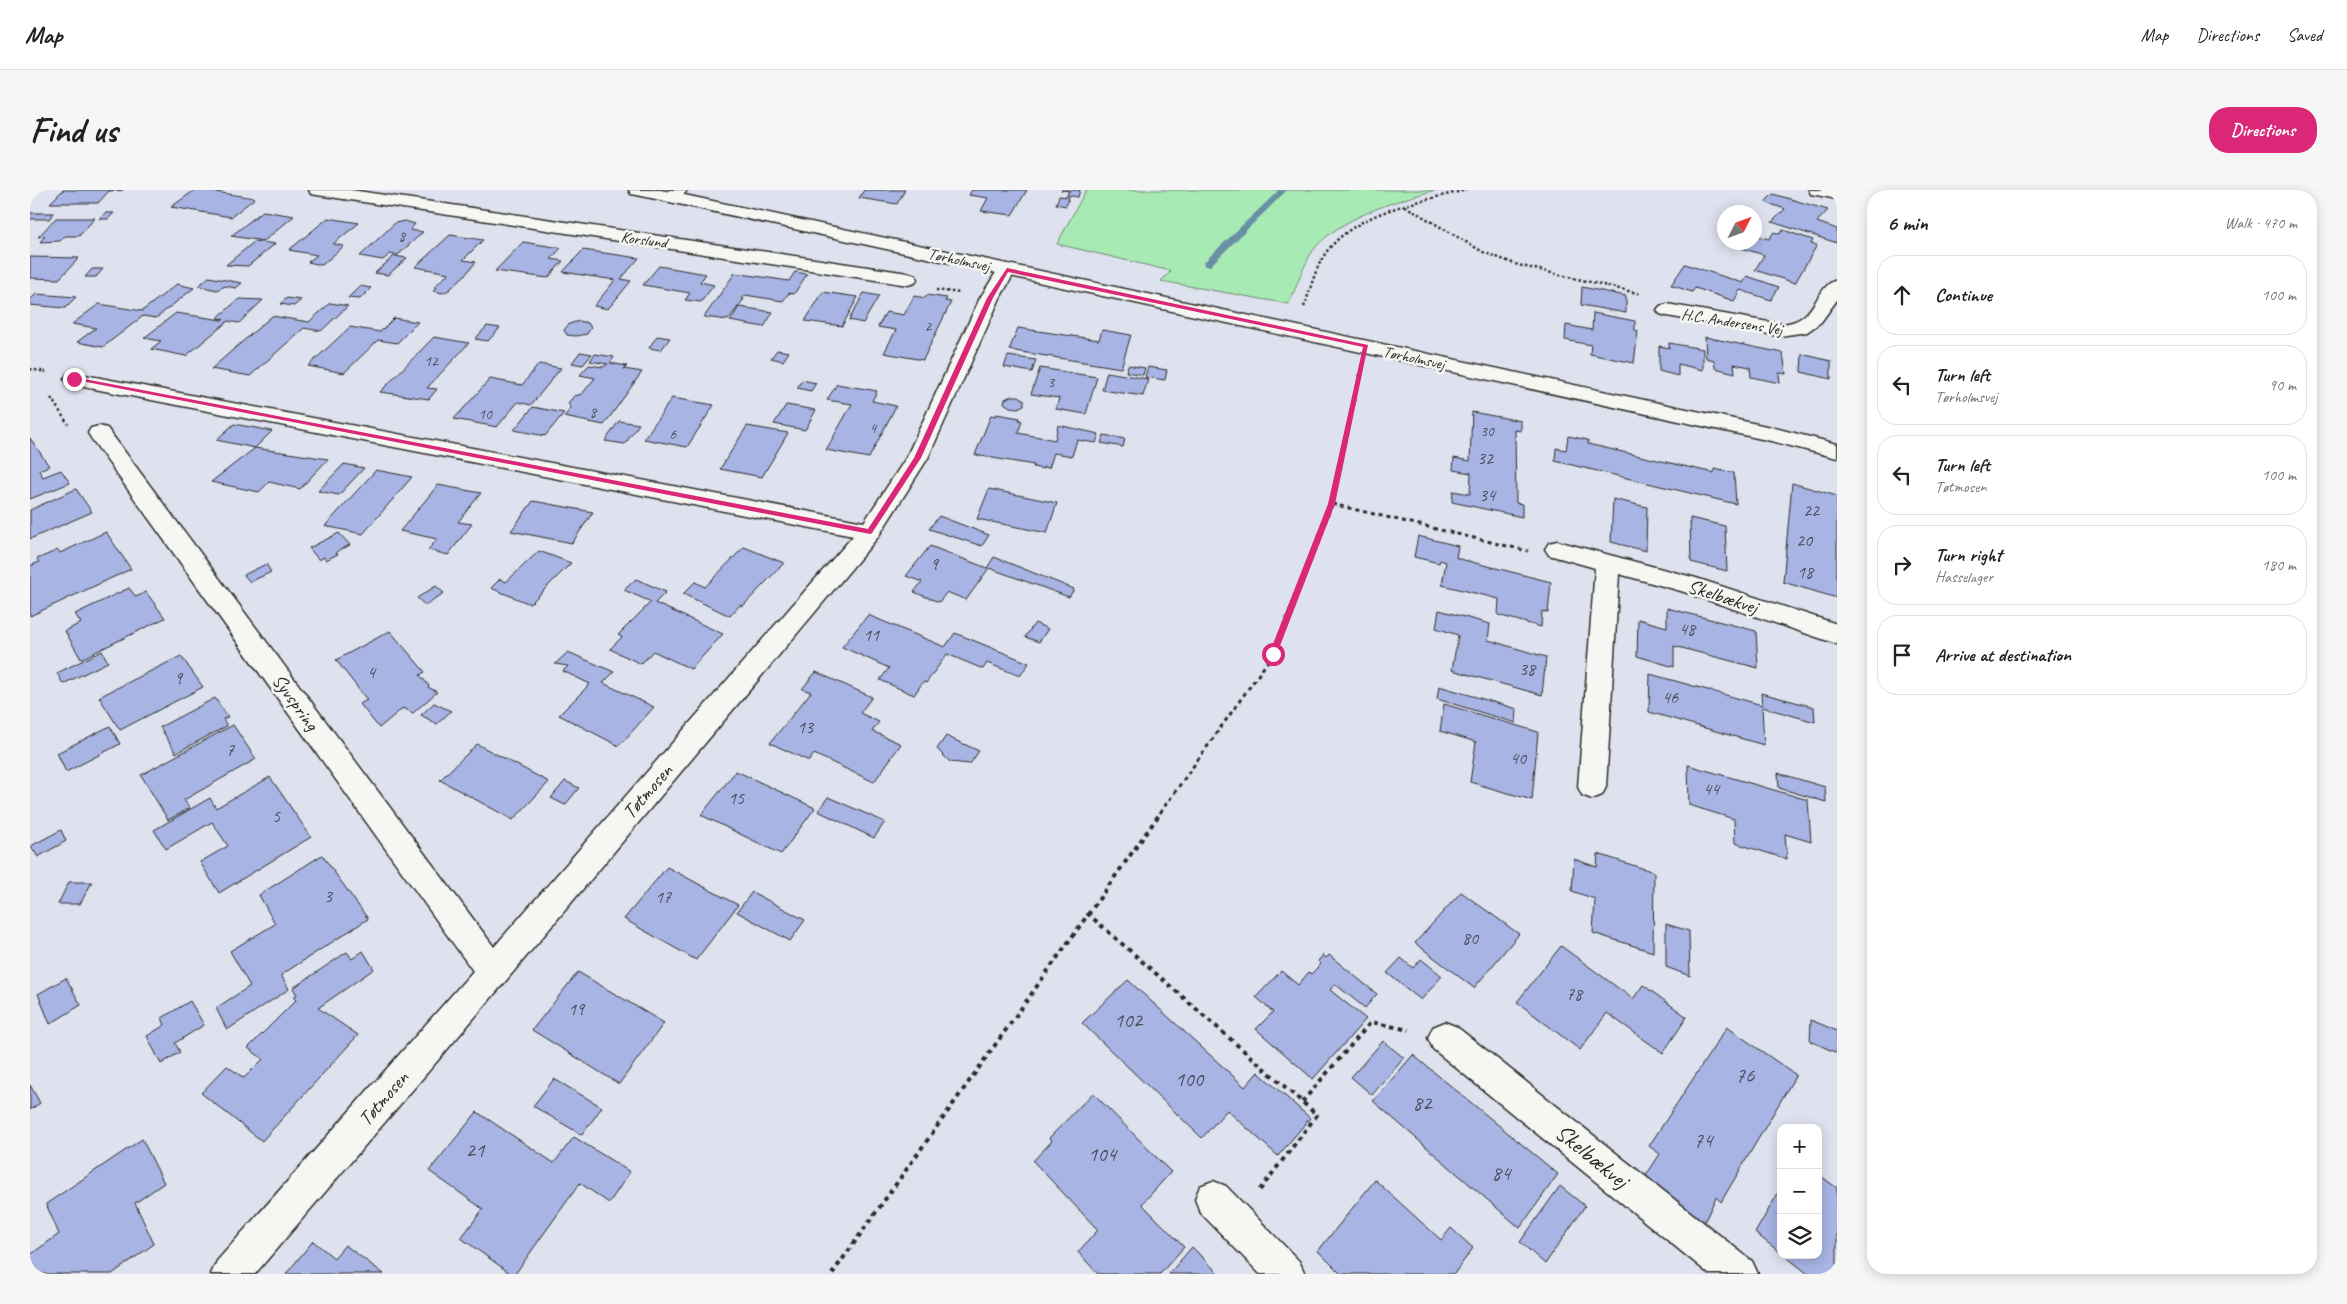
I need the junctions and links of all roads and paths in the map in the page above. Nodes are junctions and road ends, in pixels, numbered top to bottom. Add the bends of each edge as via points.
1 (317, 190) edge
2 (637, 190) edge
3 (1466, 190) edge
4 (1817, 190) edge
5 (675, 194) edge
6 (1837, 194) edge
7 (386, 195) edge
8 (1405, 206) junction
9 (1007, 270) junction
10 (908, 279) joint
11 (1837, 286) edge
12 (990, 298) junction
13 (1667, 310) joint
14 (1298, 332) junction
15 (1366, 346) junction
16 (44, 372) dead end
17 (42, 377) dead end
18 (74, 379) dead end
19 (46, 391) dead end
20 (99, 432) joint
21 (1837, 451) edge
22 (1332, 504) junction
23 (870, 531) junction
24 (1557, 549) joint
25 (1608, 562) junction
26 (1837, 634) edge
27 (1592, 786) dead end
28 (1087, 914) junction
29 (493, 972) junction
30 (1445, 1038) joint
31 (1302, 1102) junction
32 (1224, 1210) joint
33 (230, 1274) edge
34 (832, 1274) edge
35 (1286, 1274) edge
36 (1740, 1274) edge

1 - 7 street, Korslund
2 - 5 street, Tørholmsvej
3 - 8 path
4 - 6 street
5 - 9 street, Tørholmsvej
7 - 10 street, Korslund
8 - 13 path via 1483,252 1518,264 1661,298
8 - 14 path via 1345,232 1326,251
9 - 12 street, Tøtmosen
9 - 14 street, Tørholmsvej
10 - 12 path via 914,286
11 - 13 street, H.C. Andersens Vej via 1809,324 1799,330 1780,330
12 - 23 street, Tøtmosen via 918,458
14 - 15 street, Tørholmsvej
15 - 21 street, Tørholmsvej
15 - 22 path
16 - 17 path
18 - 23 street
19 - 20 path via 79,440
20 - 29 street, Syvspring
22 - 24 path via 1524,552
22 - 28 path via 1273,654
23 - 29 street, Tøtmosen
24 - 25 street, Skelbækvej
25 - 26 street, Skelbækvej
25 - 27 street
28 - 31 path
28 - 34 path
29 - 33 street, Tøtmosen
30 - 31 path via 1371,1022
30 - 36 street, Skelbækvej
31 - 32 path via 1317,1115
32 - 35 street

